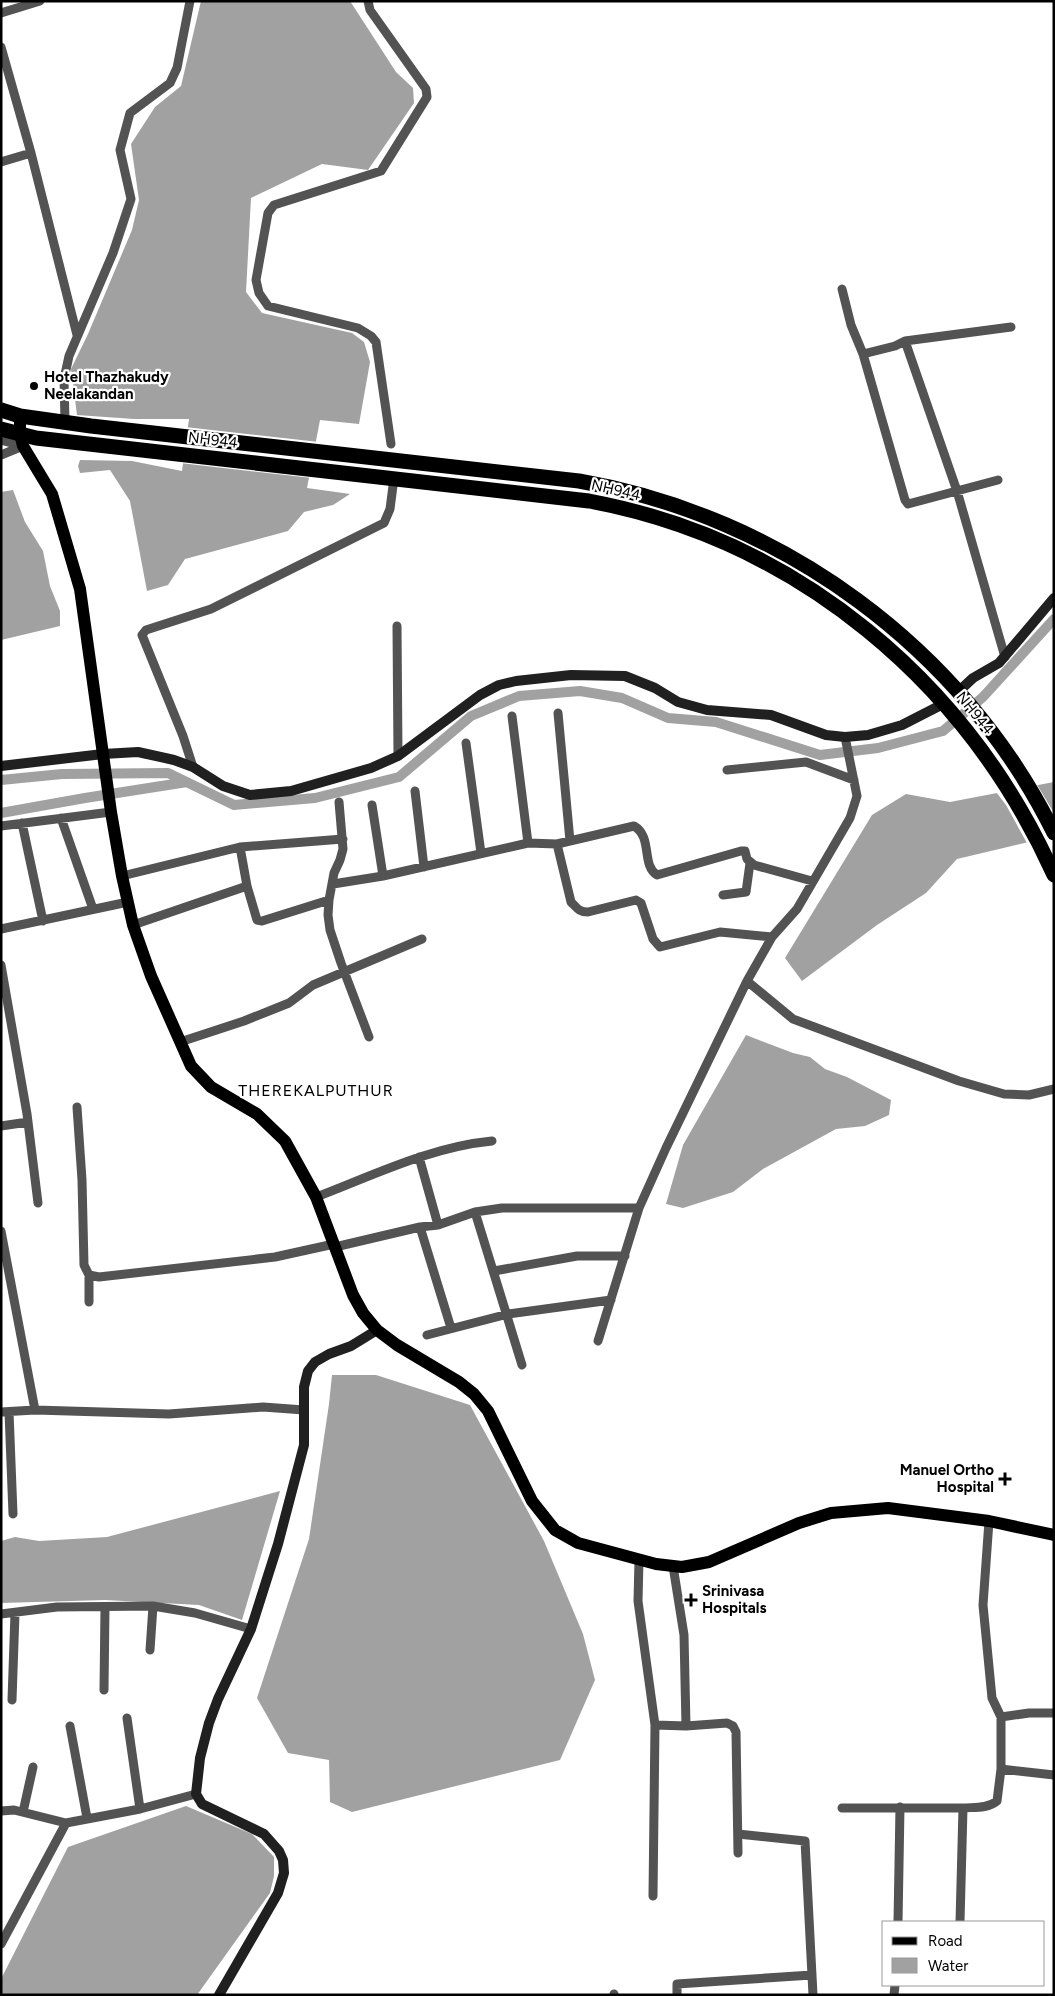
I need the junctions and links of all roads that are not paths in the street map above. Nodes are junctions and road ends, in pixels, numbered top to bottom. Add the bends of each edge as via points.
1 (40, 1) edge
2 (190, 1) edge
3 (368, 1) edge
4 (28, 3) edge
5 (1, 13) edge
6 (1, 47) edge
7 (31, 153) junction
8 (1, 162) edge
9 (842, 289) dead end
10 (1011, 327) dead end
11 (77, 335) junction
12 (905, 341) junction
13 (863, 354) junction
14 (1, 410) edge
15 (20, 416) junction
16 (65, 422) junction
17 (1, 429) edge
18 (1, 440) edge
19 (21, 440) junction
20 (391, 444) dead end
21 (1, 455) edge
22 (394, 478) junction
23 (998, 480) dead end
24 (958, 491) junction
25 (1054, 598) edge
26 (397, 626) dead end
27 (1004, 657) junction
28 (961, 696) junction
29 (948, 707) junction
30 (558, 713) dead end
31 (512, 716) dead end
32 (846, 742) junction
33 (466, 744) dead end
34 (398, 756) junction
35 (103, 758) junction
36 (1, 766) edge
37 (193, 767) junction
38 (728, 770) dead end
39 (854, 780) junction
40 (414, 791) dead end
41 (339, 802) dead end
42 (372, 805) dead end
43 (111, 807) junction
44 (61, 818) junction
45 (22, 823) junction
46 (1, 826) edge
47 (1054, 833) edge
48 (343, 839) junction
49 (570, 841) junction
50 (528, 843) junction
51 (557, 844) junction
52 (240, 847) junction
53 (481, 854) junction
54 (750, 863) junction
55 (424, 867) junction
56 (1054, 875) edge
57 (122, 876) junction
58 (384, 876) junction
59 (812, 881) junction
60 (332, 884) junction
61 (247, 886) junction
62 (723, 895) dead end
63 (329, 900) junction
64 (128, 902) junction
65 (92, 909) junction
66 (43, 921) junction
67 (133, 925) junction
68 (1, 929) edge
69 (772, 937) junction
70 (422, 939) dead end
71 (1, 965) edge
72 (344, 971) junction
73 (747, 980) junction
74 (369, 1037) dead end
75 (180, 1042) junction
76 (1054, 1089) edge
77 (77, 1107) dead end
78 (28, 1122) junction
79 (1, 1126) edge
80 (492, 1141) dead end
81 (419, 1157) junction
82 (316, 1197) junction
83 (38, 1203) dead end
84 (639, 1208) junction
85 (475, 1212) junction
86 (438, 1225) junction
87 (420, 1227) junction
88 (1, 1231) edge
89 (334, 1246) junction
90 (625, 1256) junction
91 (494, 1271) junction
92 (89, 1275) junction
93 (611, 1300) junction
94 (89, 1302) dead end
95 (508, 1314) junction
96 (451, 1328) junction
97 (377, 1330) junction
98 (427, 1335) dead end
99 (598, 1341) dead end
100 (522, 1365) dead end
101 (35, 1410) junction
102 (304, 1410) junction
103 (5, 1412) edge
104 (13, 1514) dead end
105 (988, 1522) junction
106 (1054, 1535) edge
107 (639, 1560) junction
108 (673, 1566) junction
109 (153, 1606) junction
110 (105, 1607) junction
111 (15, 1613) junction
112 (1, 1614) edge
113 (251, 1630) junction
114 (150, 1650) dead end
115 (104, 1690) dead end
116 (12, 1700) dead end
117 (1054, 1713) edge
118 (1001, 1717) junction
119 (127, 1718) dead end
120 (70, 1726) dead end
121 (655, 1726) junction
122 (686, 1726) junction
123 (33, 1767) dead end
124 (1001, 1769) junction
125 (1054, 1775) edge
126 (196, 1794) junction
127 (900, 1807) junction
128 (842, 1808) dead end
129 (963, 1808) junction
130 (140, 1809) junction
131 (2, 1810) edge
132 (23, 1812) junction
133 (87, 1818) junction
134 (66, 1824) junction
135 (738, 1834) junction
136 (738, 1853) dead end
137 (653, 1896) dead end
138 (898, 1921) edge
139 (960, 1921) edge
140 (1, 1944) edge
141 (812, 1975) junction
142 (219, 1995) edge
143 (677, 1995) edge
144 (813, 1995) edge

1 - 4 street
2 - 11 street via 177,68 170,83 130,113 120,150 130,199 113,253
3 - 20 street via 370,10 426,89 427,97 381,171 274,205 268,212 256,280 259,293 268,306 358,328 376,342
4 - 5 street
6 - 7 street
7 - 8 street
7 - 11 street
9 - 13 street via 851,326
10 - 12 street
11 - 16 street via 64,379
12 - 13 street
12 - 24 street
13 - 24 street via 905,500 908,504
14 - 15 highway, NH944
15 - 16 highway, NH944 / NH944
15 - 19 main road
16 - 28 highway, NH944 / NH944 via 579,481 642,495 699,514 785,552 836,584 895,630
17 - 19 highway, NH944
18 - 19 street
19 - 21 street
19 - 22 highway, NH944 / NH944 via 36,438
19 - 35 main road via 52,494 80,589
22 - 29 highway, NH944 / NH944 via 615,506 712,538 772,565 829,601 887,646
22 - 37 street via 390,509 384,523 211,608 146,630 142,635
23 - 24 street
24 - 27 street
25 - 27 street
26 - 34 street
27 - 28 street via 973,678
28 - 47 highway, NH944 / NH944 via 1022,777
29 - 32 street
29 - 56 highway, NH944 / NH944 via 1007,786
30 - 49 street
31 - 50 street
32 - 34 street via 771,715 707,710 678,702 625,676 570,675 499,686 480,695
32 - 39 street
33 - 53 street
34 - 37 street via 371,768 291,791 250,795 223,786
35 - 36 street
35 - 37 street via 138,752
35 - 43 main road
38 - 39 street via 806,762
39 - 59 street via 857,796 850,818
40 - 55 street
41 - 48 street
42 - 58 street
43 - 44 street
43 - 57 main road
44 - 45 street
44 - 65 street
45 - 46 street
45 - 66 street
48 - 52 street
48 - 60 street
49 - 51 street
49 - 54 street via 634,826 644,835 650,866 657,875 740,850 745,851
50 - 51 street
50 - 53 street
51 - 69 street via 571,902 577,909 588,912 636,900 641,903 653,940 660,947 720,932
52 - 57 street
52 - 61 street
53 - 55 street
54 - 59 street
54 - 62 street via 746,892
55 - 58 street
57 - 64 main road
58 - 60 street
59 - 69 street via 797,909
60 - 63 street
61 - 63 street via 257,920 262,922
61 - 67 street
63 - 72 street via 330,930
64 - 65 street
64 - 67 main road
65 - 66 street
66 - 68 street
67 - 75 main road
69 - 73 street
70 - 72 street
71 - 78 street
72 - 74 street
72 - 75 street via 313,985 289,1003
73 - 76 street via 793,1019 959,1081 1004,1094 1029,1096
73 - 84 street
75 - 82 main road via 191,1066 211,1087 257,1114 285,1141
77 - 92 street via 84,1265
78 - 79 street
78 - 83 street
80 - 81 street via 468,1143
81 - 82 street
81 - 86 street
82 - 89 main road
84 - 85 street via 502,1208
84 - 90 street
85 - 86 street
85 - 91 street
86 - 87 street
87 - 89 street
87 - 96 street
88 - 101 street
89 - 92 street via 275,1257 99,1277
89 - 97 main road via 353,1294
90 - 91 street via 577,1256
90 - 93 street
91 - 95 street
92 - 94 street
93 - 95 street
93 - 99 street
95 - 96 street
95 - 100 street
96 - 98 street
97 - 102 street via 315,1362 308,1371 304,1386
97 - 107 main road via 474,1394 488,1411 532,1501 555,1530 578,1543
101 - 102 street via 168,1414 263,1407
101 - 103 street
102 - 113 street via 304,1445
103 - 104 street
105 - 106 main road
105 - 108 main road via 888,1508 831,1513 799,1523 709,1562
105 - 118 street via 983,1605 992,1698
107 - 108 main road
107 - 121 street via 638,1601
108 - 122 street via 684,1634
109 - 110 street
109 - 113 street via 195,1613
109 - 114 street
110 - 111 street via 57,1607
110 - 115 street
111 - 112 street
111 - 116 street
113 - 126 street via 209,1723 200,1758
117 - 118 street
118 - 124 street
119 - 130 street
120 - 133 street
121 - 122 street
121 - 137 street
122 - 135 street via 727,1723 735,1729
123 - 132 street
124 - 125 street
124 - 129 street via 997,1801 992,1806
126 - 130 street
126 - 142 street via 202,1804 264,1834 283,1860 284,1873 278,1892
127 - 128 street
127 - 129 street
127 - 138 street
129 - 139 street
130 - 133 street
131 - 132 street
132 - 134 street
133 - 134 street
134 - 140 street
135 - 136 street
135 - 141 street via 806,1841
141 - 143 street via 676,1984
141 - 144 street

